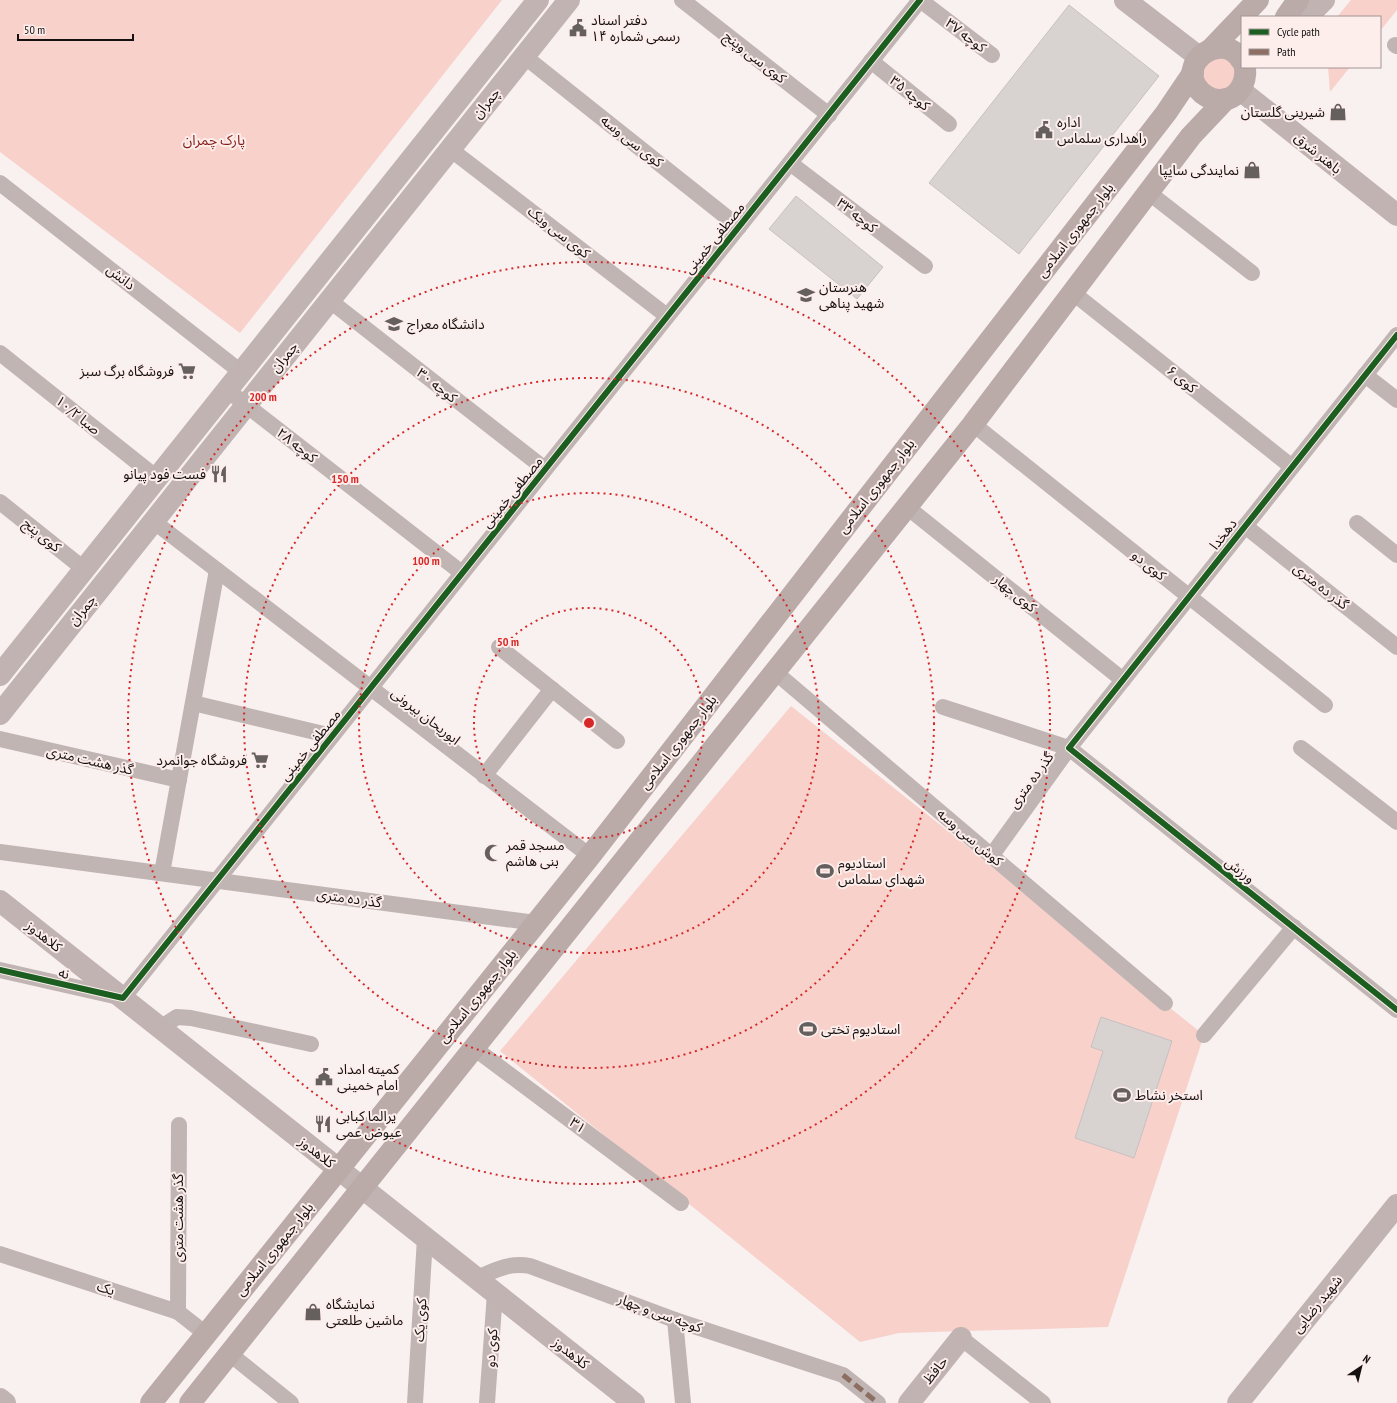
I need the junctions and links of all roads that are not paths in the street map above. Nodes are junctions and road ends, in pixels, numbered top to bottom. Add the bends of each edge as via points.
1 (538, 0) edge
2 (569, 0) edge
3 (682, 0) edge
4 (920, 0) edge
5 (1125, 0) edge
6 (1258, 0) edge
7 (1298, 0) edge
8 (1324, 0) edge
9 (1246, 8) edge
10 (1287, 16) edge
11 (1308, 16) edge
12 (992, 55) dead end
13 (524, 56) junction
14 (1201, 59) junction
15 (871, 61) junction
16 (1242, 76) edge
17 (829, 114) junction
18 (949, 124) dead end
19 (450, 148) junction
20 (790, 163) junction
21 (0, 183) edge
22 (1148, 192) junction
23 (1397, 215) edge
24 (739, 227) junction
25 (925, 266) dead end
26 (1252, 273) dead end
27 (1072, 292) junction
28 (329, 300) junction
29 (667, 316) junction
30 (1397, 335) edge
31 (0, 353) edge
32 (241, 372) junction
33 (1365, 375) junction
34 (260, 386) junction
35 (227, 390) junction
36 (1397, 400) edge
37 (246, 405) junction
38 (973, 424) junction
39 (1292, 467) junction
40 (545, 469) junction
41 (157, 478) junction
42 (0, 502) edge
43 (134, 506) junction
44 (906, 507) junction
45 (153, 521) junction
46 (1357, 523) dead end
47 (1245, 526) junction
48 (1397, 555) edge
49 (84, 569) junction
50 (217, 570) junction
51 (462, 573) junction
52 (1189, 597) junction
53 (499, 647) dead end
54 (1397, 647) edge
55 (3, 664) edge
56 (775, 672) junction
57 (1123, 680) junction
58 (371, 688) junction
59 (552, 689) junction
60 (193, 704) junction
61 (1325, 705) dead end
62 (943, 707) dead end
63 (0, 714) edge
64 (332, 736) junction
65 (0, 739) edge
66 (617, 741) dead end
67 (1068, 748) junction
68 (1301, 748) dead end
69 (484, 776) junction
70 (179, 780) junction
71 (1397, 822) edge
72 (0, 852) edge
73 (992, 855) junction
74 (590, 856) junction
75 (162, 873) junction
76 (217, 881) junction
77 (0, 901) edge
78 (536, 923) junction
79 (1294, 927) junction
80 (0, 970) edge
81 (123, 998) junction
82 (1165, 1003) dead end
83 (1397, 1010) edge
84 (160, 1028) junction
85 (1204, 1035) dead end
86 (311, 1044) dead end
87 (474, 1048) junction
88 (178, 1125) dead end
89 (338, 1169) junction
90 (362, 1188) junction
91 (681, 1203) dead end
92 (1397, 1205) edge
93 (425, 1238) junction
94 (0, 1254) edge
95 (477, 1278) junction
96 (495, 1293) junction
97 (178, 1312) junction
98 (674, 1320) junction
99 (206, 1334) junction
100 (961, 1338) joint
101 (230, 1354) junction
102 (0, 1399) edge
103 (5, 1403) edge
104 (151, 1403) edge
105 (190, 1403) edge
106 (291, 1403) edge
107 (415, 1403) edge
108 (487, 1403) edge
109 (634, 1403) edge
110 (683, 1403) edge
111 (878, 1403) edge
112 (909, 1403) edge
113 (1043, 1403) edge
114 (1238, 1403) edge

1 - 32 street, چمران
2 - 13 street, چمران
3 - 17 street, کوی سی وپنج
4 - 12 street, کوچه ۳۷
4 - 15 street, مصطفی خمینی
5 - 14 street
6 - 9 main road, بلوار جمهوری اسلامی
7 - 10 main road
8 - 11 street
9 - 14 main road, بلوار جمهوری اسلامی
13 - 19 street, چمران
13 - 24 street, کوی سی وسه
14 - 16 main road via 1228,49 1236,53
14 - 16 main road via 1197,88 1210,98
14 - 74 main road, بلوار جمهوری اسلامی via 1166,113
15 - 17 street, مصطفی خمینی
15 - 18 street, کوچه ۳۵
16 - 22 main road
16 - 23 street, باهنر شرق
17 - 20 street, مصطفی خمینی
19 - 28 street, چمران
19 - 29 street, کوی سی ویک
20 - 24 street, مصطفی خمینی
20 - 25 street, کوچه ۳۳
21 - 32 street, دانش
22 - 26 street
22 - 27 main road
24 - 29 street, مصطفی خمینی
27 - 38 main road
27 - 39 street, کوی ۶
28 - 34 street, چمران
28 - 40 street, کوچه ۳۰
29 - 40 street, مصطفی خمینی
30 - 33 street, دهخدا
31 - 41 street, صبا ۱۰/۲
32 - 34 street
32 - 35 street, چمران
33 - 36 street
33 - 39 street, دهخدا
34 - 37 street, چمران
35 - 37 street, کوچه ۲۸
35 - 41 street, چمران
37 - 45 street, چمران
37 - 51 street, کوچه ۲۸
38 - 44 main road
38 - 52 street, کوی دو
39 - 47 street, دهخدا
40 - 51 street, مصطفی خمینی
41 - 43 street, چمران
42 - 49 street, کوی پنج
43 - 45 street
43 - 49 street, چمران
44 - 56 main road
44 - 57 street, کوی چهار
45 - 50 street, ابوریحان بیرونی
45 - 63 street, چمران
46 - 48 street
47 - 52 street, دهخدا
47 - 54 street, گذر ده متری
49 - 55 street, چمران
50 - 58 street, ابوریحان بیرونی
50 - 60 street
51 - 58 street, مصطفی خمینی
52 - 57 street, دهخدا
52 - 61 street, کوی دو
53 - 59 street
56 - 73 street, کوش سی وسه
56 - 87 main road
57 - 67 street, دهخدا
58 - 64 street, مصطفی خمینی
58 - 69 street, ابوریحان بیرونی
59 - 66 street
59 - 69 street
60 - 64 street
60 - 70 street
62 - 67 street, گذر ده متری
64 - 76 street, مصطفی خمینی
65 - 70 street, گذر هشت متری
67 - 73 street, گذر ده متری
67 - 79 street, ورزش
68 - 71 street
69 - 74 street, ابوریحان بیرونی
70 - 75 street
72 - 75 street, گذر ده متری
73 - 82 street, کوش سی وسه
74 - 78 main road, بلوار جمهوری اسلامی
75 - 76 street, گذر ده متری
76 - 78 street, گذر ده متری
76 - 81 street, مصطفی خمینی
77 - 81 street, کلاهدوز
78 - 89 main road, بلوار جمهوری اسلامی
79 - 83 street, ورزش
79 - 85 street
80 - 81 street, نه
81 - 84 street, کلاهدوز
84 - 86 street via 177,1017 191,1018
84 - 89 street, کلاهدوز
87 - 90 main road
87 - 91 street, ۳۱
88 - 97 street, گذر هشت متری
89 - 90 street, کلاهدوز
89 - 99 main road, بلوار جمهوری اسلامی
90 - 93 street, کلاهدوز
90 - 101 main road
92 - 114 street, شهید رضایی
93 - 95 street, کلاهدوز
93 - 107 street, کوی یک
94 - 97 street, یک
95 - 96 street, کلاهدوز
95 - 98 street, کوچه سی و چهار via 507,1265 530,1266
96 - 108 street, کوی دو
96 - 109 street, کلاهدوز
97 - 99 street, یک
98 - 110 street
98 - 111 street, کوچه سی و چهار via 843,1375
99 - 104 main road, بلوار جمهوری اسلامی
100 - 112 street, حافظ
100 - 113 street
101 - 105 main road
101 - 106 street
102 - 103 street

